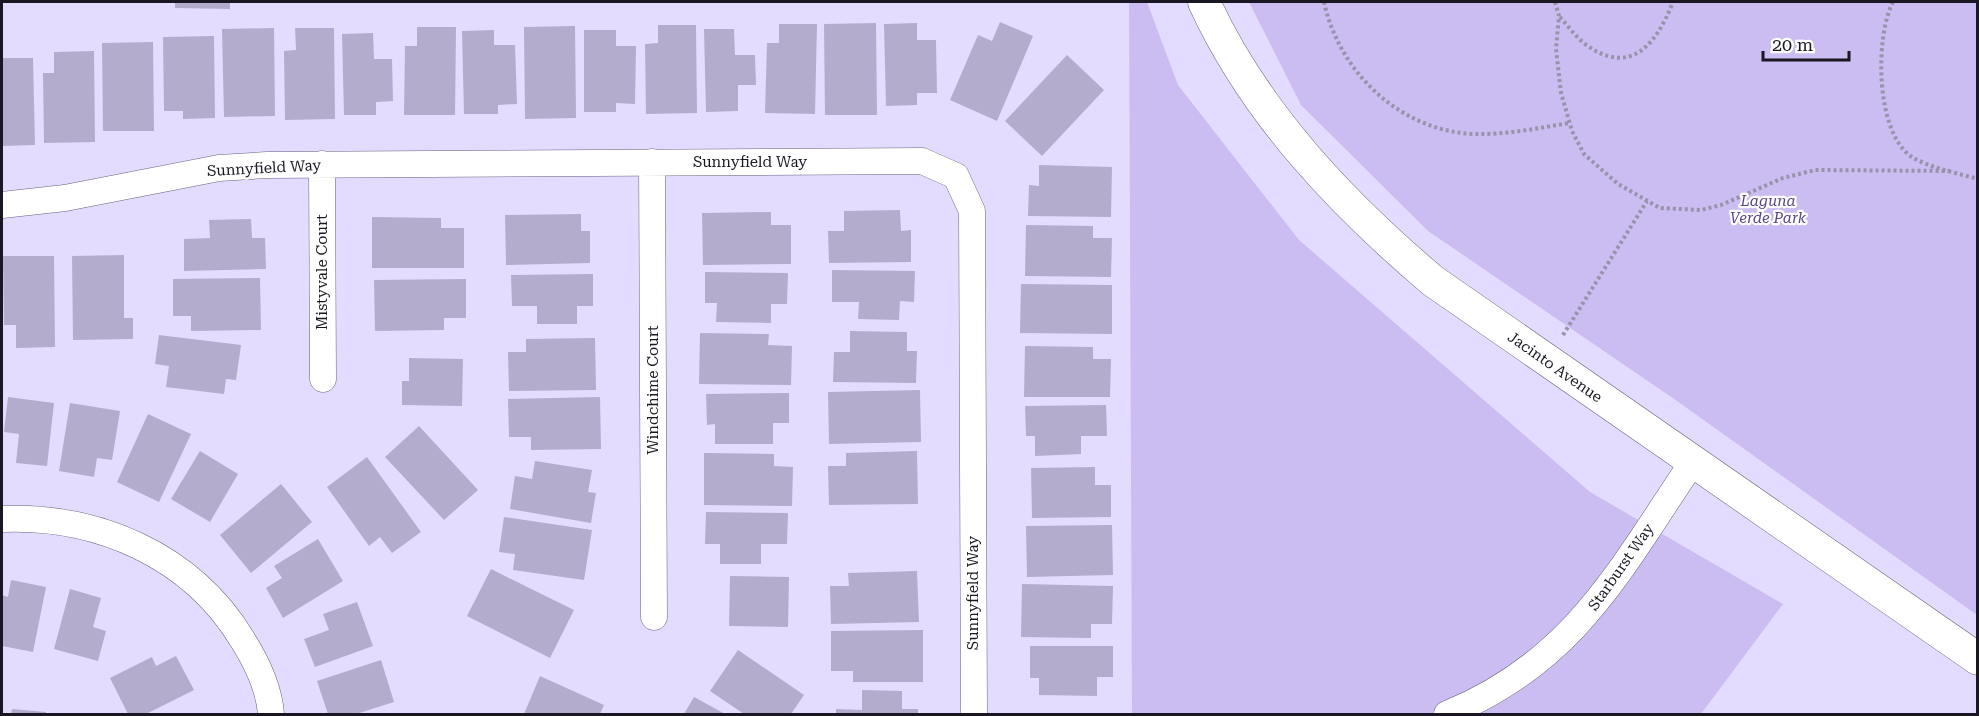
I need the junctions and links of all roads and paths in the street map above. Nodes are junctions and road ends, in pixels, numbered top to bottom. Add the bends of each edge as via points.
1 (1204, 2) edge
2 (1324, 2) edge
3 (1555, 2) edge
4 (1673, 2) edge
5 (1893, 2) edge
6 (1560, 16) junction
7 (1569, 123) junction
8 (652, 162) junction
9 (322, 164) junction
10 (1953, 171) junction
11 (1977, 179) edge
12 (1647, 201) junction
13 (2, 205) edge
14 (1565, 332) dead end
15 (323, 380) dead end
16 (1692, 464) junction
17 (2, 519) edge
18 (654, 617) dead end
19 (1977, 659) edge
20 (272, 714) edge
21 (974, 714) edge
22 (1447, 714) edge

1 - 16 street, Jacinto Avenue via 1251,85 1284,131 1379,236 1433,281
2 - 7 path via 1341,49 1359,77 1391,105 1432,126 1474,134
3 - 6 path
4 - 6 path via 1652,44 1626,58 1603,56 1584,44
5 - 10 path via 1885,16 1880,73 1892,134 1911,157
6 - 7 path via 1556,50
7 - 12 path via 1584,154 1618,184
8 - 9 street, Sunnyfield Way
8 - 18 street, Windchime Court
8 - 21 street, Sunnyfield Way via 922,161 956,176 972,211
9 - 13 street, Sunnyfield Way via 219,168 65,198
9 - 15 street, Mistyvale Court
10 - 11 path
10 - 12 path via 1815,170 1783,178 1721,206 1701,210 1660,208
12 - 14 path
16 - 19 street, Jacinto Avenue
16 - 22 street, Starburst Way via 1596,606 1557,647 1518,678
17 - 20 street via 57,520 88,526 143,547 167,561 196,584 236,628 265,684

